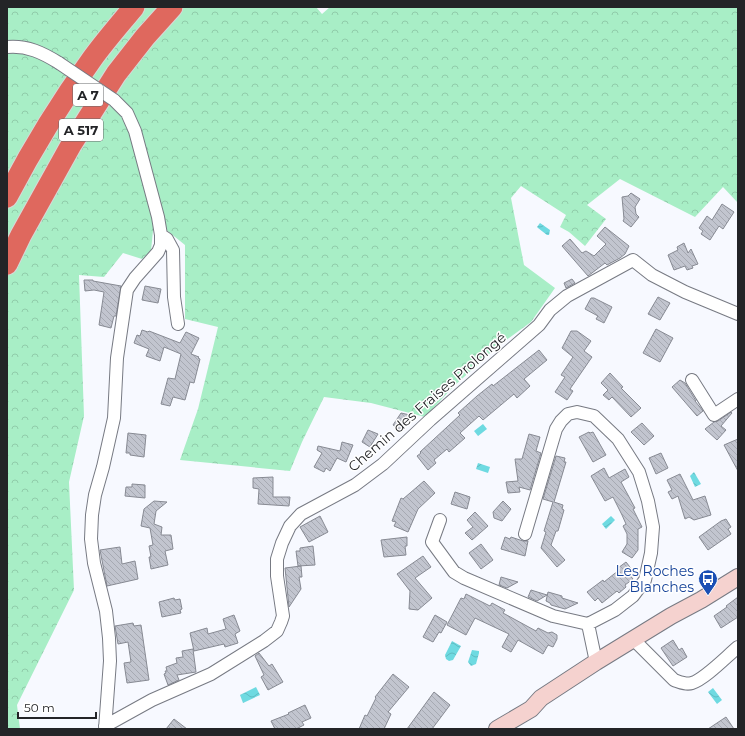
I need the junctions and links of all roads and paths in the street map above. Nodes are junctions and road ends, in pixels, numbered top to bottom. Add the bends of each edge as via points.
1 (127, 7) edge
2 (134, 7) edge
3 (152, 7) edge
4 (172, 7) edge
5 (7, 47) edge
6 (92, 59) junction
7 (7, 197) edge
8 (161, 236) junction
9 (7, 240) edge
10 (7, 264) edge
11 (738, 314) edge
12 (178, 324) dead end
13 (692, 380) dead end
14 (738, 399) edge
15 (440, 520) dead end
16 (525, 534) dead end
17 (738, 577) edge
18 (588, 624) junction
19 (636, 643) junction
20 (738, 647) edge
21 (596, 662) junction
22 (105, 727) edge
23 (497, 729) edge
24 (516, 729) edge

1 - 6 highway
2 - 6 highway, A 7
3 - 9 highway, A 7 via 127,38 84,101
4 - 10 highway, A 517 via 116,74 71,145
5 - 8 street, bridge via 38,51 114,100 127,113 158,217
6 - 7 highway, A 7 via 52,118
8 - 12 street via 167,239 173,250 174,297
8 - 22 street via 158,252 127,290 117,358 114,418 92,515 94,563 106,611 109,638 110,662
11 - 22 street, Chemin des Fraises Prolongé via 685,292 652,275 633,260 567,296 550,310 539,325 383,464 355,485 301,514 290,526 277,559 282,616 277,631 211,674 152,700
13 - 14 street via 714,415
15 - 18 street via 432,542 454,572 553,616
16 - 18 street via 556,429 568,414 577,412 594,416 618,439 639,472 653,527 645,580 633,596 615,610
17 - 19 main road via 671,616
18 - 21 street
19 - 20 street via 674,680 682,683 700,679
19 - 21 main road
19 - 24 main road
21 - 23 main road via 542,698 531,709

